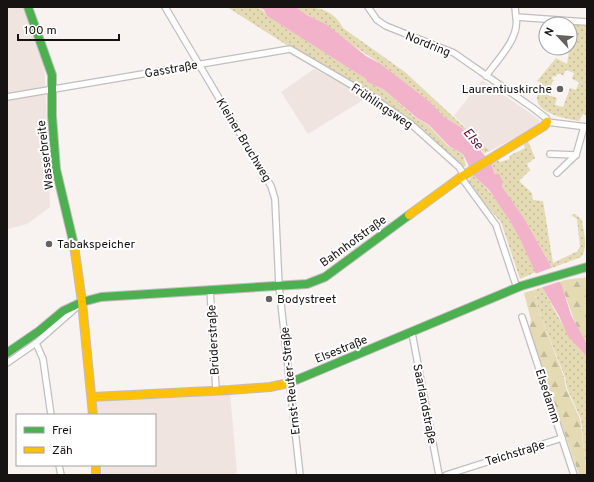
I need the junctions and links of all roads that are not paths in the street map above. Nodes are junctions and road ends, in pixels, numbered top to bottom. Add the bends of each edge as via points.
1 (28, 7) edge
2 (165, 7) edge
3 (368, 7) edge
4 (515, 7) edge
5 (516, 17) junction
6 (587, 22) edge
7 (290, 49) joint
8 (199, 64) junction
9 (486, 76) junction
10 (52, 89) junction
11 (7, 97) edge
12 (550, 123) junction
13 (585, 127) edge
14 (550, 154) dead end
15 (576, 155) junction
16 (557, 173) dead end
17 (464, 175) junction
18 (587, 267) edge
19 (279, 286) junction
20 (517, 288) junction
21 (210, 289) junction
22 (82, 302) junction
23 (522, 317) dead end
24 (412, 333) junction
25 (36, 343) junction
26 (7, 353) edge
27 (7, 363) edge
28 (290, 383) junction
29 (216, 390) junction
30 (92, 397) junction
31 (51, 414) edge
32 (93, 414) edge
33 (562, 438) junction
34 (300, 475) edge
35 (439, 475) edge
36 (446, 475) edge
37 (574, 475) edge

1 - 10 street, Wasserbreite via 49,64
2 - 8 street, Kleiner Bruchweg
3 - 9 street, Nordring via 377,20 386,26 446,50
4 - 5 street
5 - 6 street
5 - 9 street via 518,25 515,34
7 - 8 street, Gasstraße
7 - 17 street, Frühlingsweg via 372,97 412,125 459,167
8 - 10 street, Gasstraße
8 - 19 street, Kleiner Bruchweg via 271,186 275,199
9 - 12 street, Nordring via 540,113
10 - 11 street, Gasstraße
10 - 22 street, Wasserbreite via 56,169 75,250
12 - 13 street
12 - 17 street, Bahnhofstraße
13 - 15 street via 580,136
14 - 15 street
15 - 16 street
17 - 19 street, Bahnhofstraße via 325,277 307,284
17 - 20 street via 496,225
18 - 20 street, Elsestraße
19 - 21 street, Bahnhofstraße
19 - 28 street, Ernst-Reuter-Straße
20 - 24 street, Elsestraße
21 - 22 street, Bahnhofstraße via 101,297
21 - 29 street, Brüderstraße
22 - 25 street via 66,319
22 - 26 street, Bahnhofstraße via 63,311
22 - 30 street, Wasserbreite
23 - 33 street, Elsedamm
24 - 28 street, Elsestraße
24 - 35 street, Saarlandstraße
25 - 27 street
25 - 31 street via 43,359
28 - 29 street, Elsestraße via 270,387
28 - 34 street, Ernst-Reuter-Straße
29 - 30 street, Elsestraße
30 - 32 street, Wasserbreite
33 - 36 street, Teichstraße
33 - 37 street, Elsedamm

